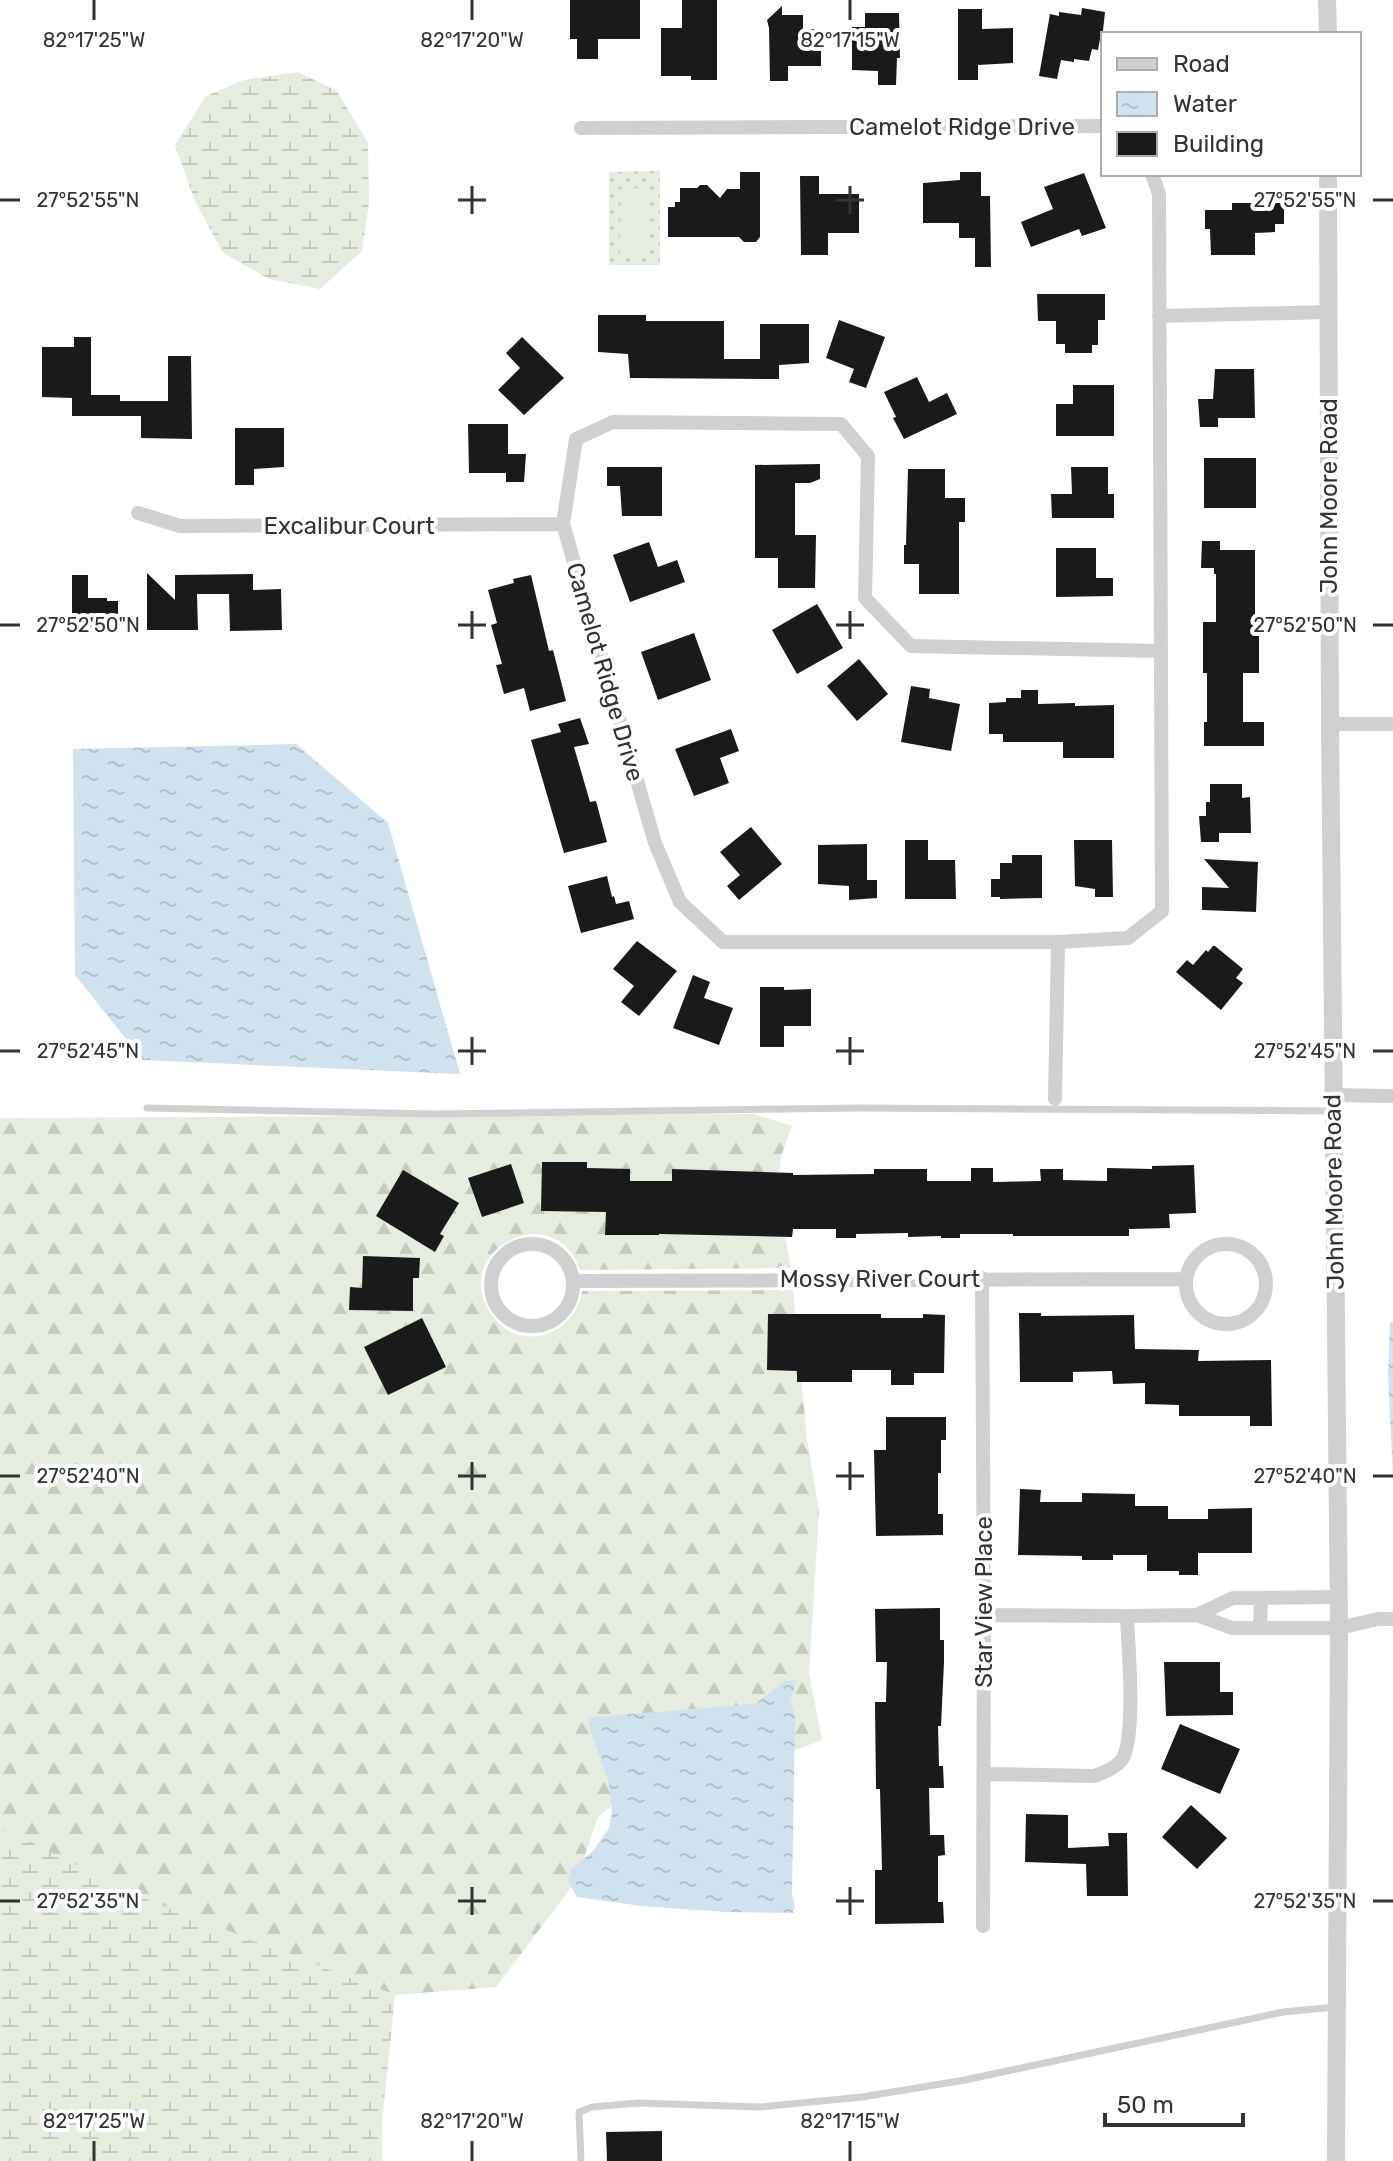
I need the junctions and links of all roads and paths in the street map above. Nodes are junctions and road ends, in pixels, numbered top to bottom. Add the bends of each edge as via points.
1 (1327, 0) edge
2 (1328, 32) edge
3 (1101, 126) edge
4 (581, 128) dead end
5 (1153, 176) edge
6 (1328, 176) edge
7 (1329, 312) junction
8 (1159, 316) junction
9 (138, 513) dead end
10 (563, 524) junction
11 (1161, 651) junction
12 (1330, 724) junction
13 (1393, 724) edge
14 (1058, 942) junction
15 (1393, 1096) edge
16 (1055, 1099) dead end
17 (1332, 1103) junction
18 (147, 1108) dead end
19 (982, 1278) junction
20 (1186, 1279) junction
21 (573, 1281) junction
22 (1338, 1597) junction
23 (1261, 1598) junction
24 (984, 1615) junction
25 (1197, 1615) junction
26 (1127, 1616) junction
27 (1393, 1619) edge
28 (1260, 1628) junction
29 (1339, 1628) junction
30 (984, 1774) junction
31 (983, 1926) dead end
32 (1337, 2007) junction
33 (581, 2161) edge
34 (1336, 2161) edge

1 - 2 street
3 - 4 street, Camelot Ridge Drive
5 - 8 street, Camelot Ridge Drive via 1159,194
6 - 7 street, John Moore Road
7 - 8 street
7 - 12 street, John Moore Road
8 - 11 street, Camelot Ridge Drive
9 - 10 street, Excalibur Court via 180,526
10 - 11 street, Camelot Ridge Drive via 576,439 613,422 841,424 868,456 865,598 911,646
10 - 14 street, Camelot Ridge Drive via 655,843 680,902 723,942
11 - 14 street, Camelot Ridge Drive via 1162,911 1128,938
12 - 13 street
12 - 17 street, John Moore Road
14 - 16 street
15 - 17 street
17 - 18 lane via 434,1114
17 - 22 street, John Moore Road
19 - 20 street, Mossy River Court
19 - 21 street, Mossy River Court
19 - 24 street, Star View Place
20 - 20 street via 1207,1248 1233,1244 1255,1256 1266,1293 1252,1316 1226,1325 1212,1322 1191,1305
21 - 21 street via 561,1255 549,1247 521,1245 498,1261 491,1287 500,1311 510,1320 536,1326 560,1316 573,1293
22 - 23 street
22 - 29 street, John Moore Road
23 - 25 street via 1233,1598
23 - 28 street
24 - 26 street
24 - 30 street, Star View Place
25 - 26 street
25 - 28 street via 1232,1628
26 - 30 street via 1130,1728 1120,1762 1094,1776
27 - 29 street
28 - 29 street
29 - 32 street, John Moore Road
30 - 31 street, Star View Place
32 - 33 lane via 1283,2012 862,2097 760,2107 592,2107 579,2112
32 - 34 street, John Moore Road

